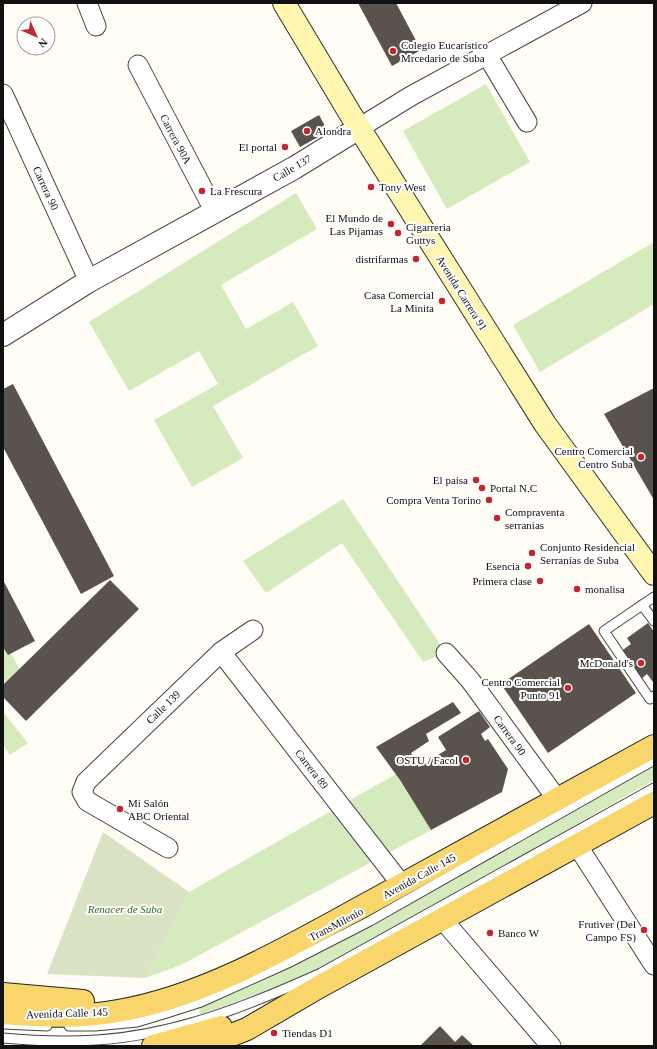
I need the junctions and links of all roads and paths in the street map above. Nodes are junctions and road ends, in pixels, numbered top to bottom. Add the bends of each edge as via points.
1 (87, 3) edge
2 (284, 3) edge
3 (582, 3) edge
4 (96, 26) dead end
5 (487, 55) junction
6 (138, 65) dead end
7 (3, 94) edge
8 (527, 122) dead end
9 (359, 128) junction
10 (215, 212) junction
11 (88, 281) junction
12 (3, 334) edge
13 (654, 574) edge
14 (654, 597) edge
15 (642, 605) junction
16 (654, 622) edge
17 (253, 630) dead end
18 (221, 652) junction
19 (446, 653) dead end
20 (654, 696) edge
21 (654, 746) edge
22 (654, 760) edge
23 (654, 788) edge
24 (557, 799) junction
25 (654, 803) edge
26 (577, 845) junction
27 (168, 848) dead end
28 (402, 885) junction
29 (443, 920) junction
30 (654, 965) edge
31 (319, 987) junction
32 (3, 994) edge
33 (178, 996) junction
34 (3, 1013) edge
35 (3, 1024) edge
36 (3, 1038) edge
37 (153, 1046) edge
38 (204, 1046) edge
39 (551, 1046) edge

1 - 4 street
2 - 9 main road, Avenida Carrera 91
3 - 5 street, Calle 137
5 - 8 street
5 - 9 street, Calle 137 via 411,96
6 - 10 street, Carrera 90A
7 - 11 street, Carrera 90
9 - 10 street, Calle 137
9 - 13 main road, Avenida Carrera 91 via 549,430
10 - 11 street, Calle 137
11 - 12 street, Calle 137
14 - 15 lane
15 - 16 lane
15 - 20 lane via 604,631 650,699
17 - 18 street, Calle 139
18 - 27 street, Calle 139 via 86,782 82,792 87,801
18 - 28 street, Carrera 89
19 - 24 street, Carrera 90 via 470,680
21 - 24 main road, Avenida Calle 145
22 - 35 lane, TransMilenio via 370,921 288,963 201,1002 137,1022 95,1026
23 - 36 lane via 321,973 277,993 182,1026 139,1035 98,1040 37,1041
24 - 28 main road, Avenida Calle 145
25 - 26 main road
26 - 29 main road
26 - 30 street
28 - 33 main road, Avenida Calle 145 via 291,945
29 - 31 main road
29 - 39 street
31 - 37 main road via 227,1025
31 - 38 main road via 247,1029
32 - 33 main road, Avenida Calle 145 via 92,1002
33 - 34 main road, Avenida Calle 145 via 97,1014

